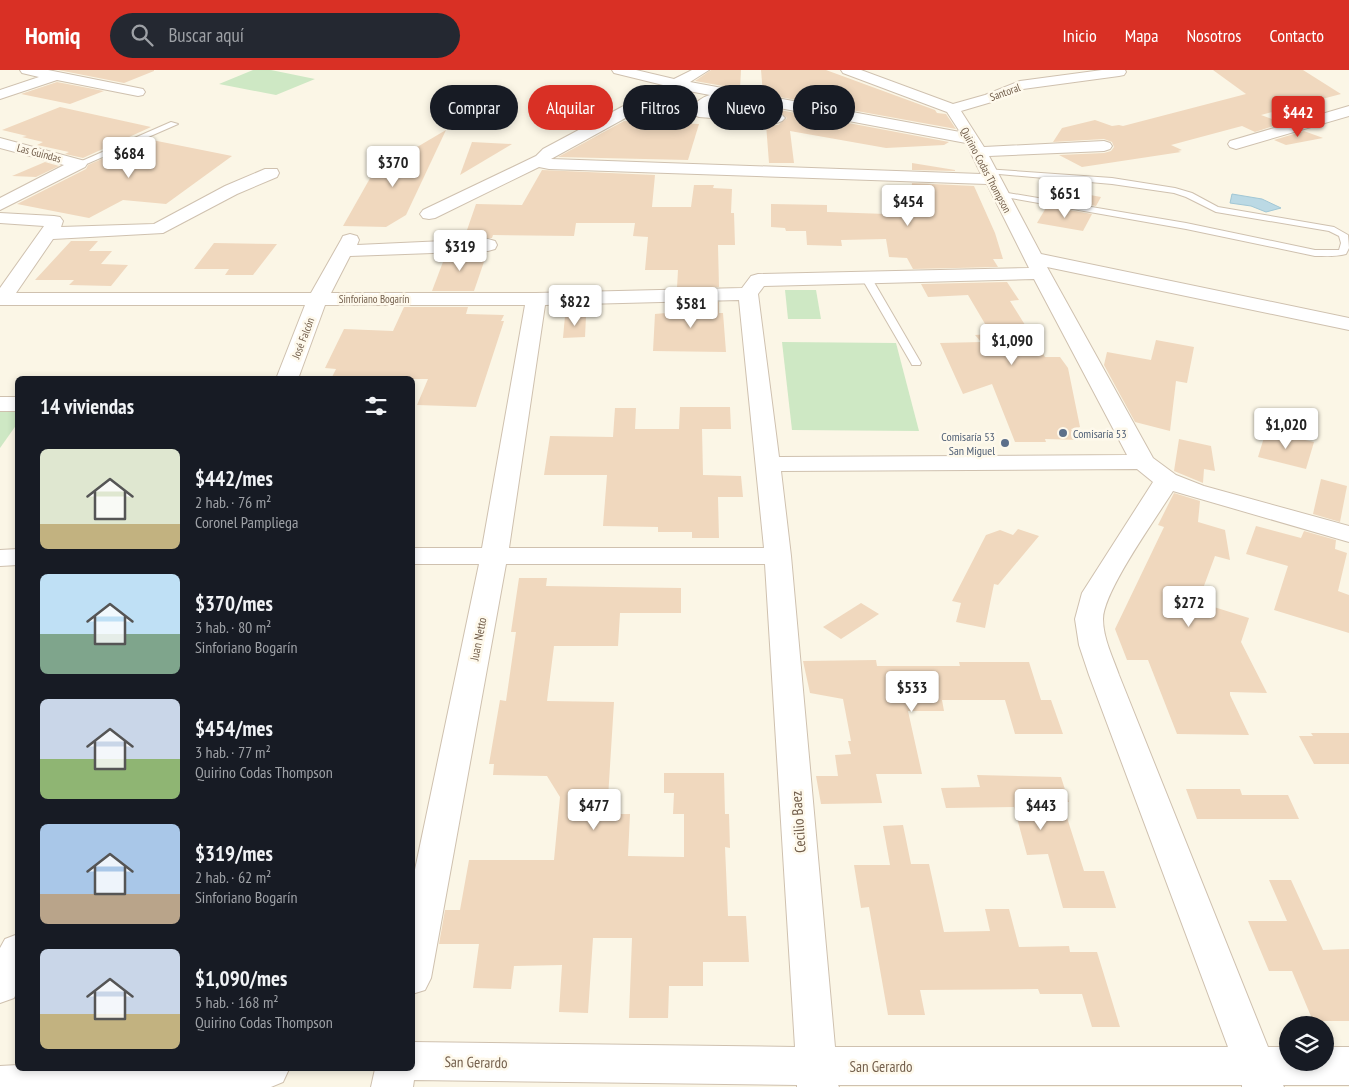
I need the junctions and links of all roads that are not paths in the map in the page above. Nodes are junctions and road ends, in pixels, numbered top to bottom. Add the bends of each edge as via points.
1 (27, 70) edge
2 (73, 70) edge
3 (619, 70) edge
4 (702, 70) edge
5 (848, 70) edge
6 (1121, 71) edge
7 (55, 76) junction
8 (676, 84) junction
9 (138, 92) dead end
10 (0, 96) edge
11 (708, 101) edge
12 (952, 109) junction
13 (1349, 111) edge
14 (708, 113) edge
15 (783, 118) edge
16 (174, 124) dead end
17 (0, 143) edge
18 (1236, 144) dead end
19 (975, 146) junction
20 (1104, 146) dead end
21 (542, 159) junction
22 (79, 164) junction
23 (271, 173) dead end
24 (993, 181) junction
25 (0, 205) edge
26 (429, 214) dead end
27 (0, 218) edge
28 (48, 234) junction
29 (488, 244) dead end
30 (1037, 266) junction
31 (866, 277) junction
32 (748, 294) junction
33 (318, 298) junction
34 (1, 299) edge
35 (536, 299) junction
36 (1349, 324) edge
37 (916, 363) dead end
38 (288, 376) edge
39 (0, 404) edge
40 (15, 404) edge
41 (768, 464) junction
42 (1155, 471) junction
43 (1349, 534) edge
44 (415, 556) edge
45 (494, 556) junction
46 (778, 556) junction
47 (15, 557) edge
48 (0, 558) edge
49 (15, 956) edge
50 (415, 963) edge
51 (0, 986) edge
52 (415, 1061) edge
53 (1349, 1066) edge
54 (235, 1071) edge
55 (395, 1071) edge
56 (817, 1077) edge
57 (1259, 1077) edge
58 (0, 1085) edge
59 (392, 1087) edge

1 - 7 street
2 - 7 street
3 - 8 street
4 - 8 street
5 - 12 street
6 - 12 street, Santoral via 1020,86
7 - 9 street
7 - 10 street
8 - 19 street
8 - 21 street
11 - 14 street via 700,107 700,112
12 - 19 street, Quirino Codas Thompson
13 - 18 street
15 - 19 street via 832,122
16 - 22 lane
17 - 22 street, Las Guindas
19 - 20 street
19 - 24 street, Quirino Codas Thompson
21 - 24 street via 548,164
21 - 26 street
22 - 25 street
23 - 28 street via 157,229
24 - 24 lane via 1112,181 1175,191 1216,209 1331,229 1342,233 1348,244 1343,252 1315,253
24 - 30 street, Quirino Codas Thompson
27 - 28 street via 54,221
28 - 34 street
29 - 33 street, José Falcón via 347,246
30 - 31 street
30 - 36 street
30 - 42 street, Quirino Codas Thompson
31 - 32 street via 758,280
31 - 37 lane
32 - 35 street, Sinforiano Bogarín
32 - 41 street, Cecilio Baez
33 - 34 street, Sinforiano Bogarín
33 - 35 street, Sinforiano Bogarín
33 - 38 street, José Falcón
35 - 45 street, Juan Netto
39 - 40 street
41 - 42 street
41 - 46 street, Cecilio Baez
42 - 43 street via 1194,491
42 - 57 street via 1096,593 1089,619 1104,675
44 - 45 street
45 - 46 street
45 - 50 street, Juan Netto
46 - 56 street, Cecilio Baez
47 - 48 street
49 - 51 street
52 - 56 street, San Gerardo
53 - 57 street, San Gerardo
54 - 58 street
55 - 59 street
56 - 57 street, San Gerardo

